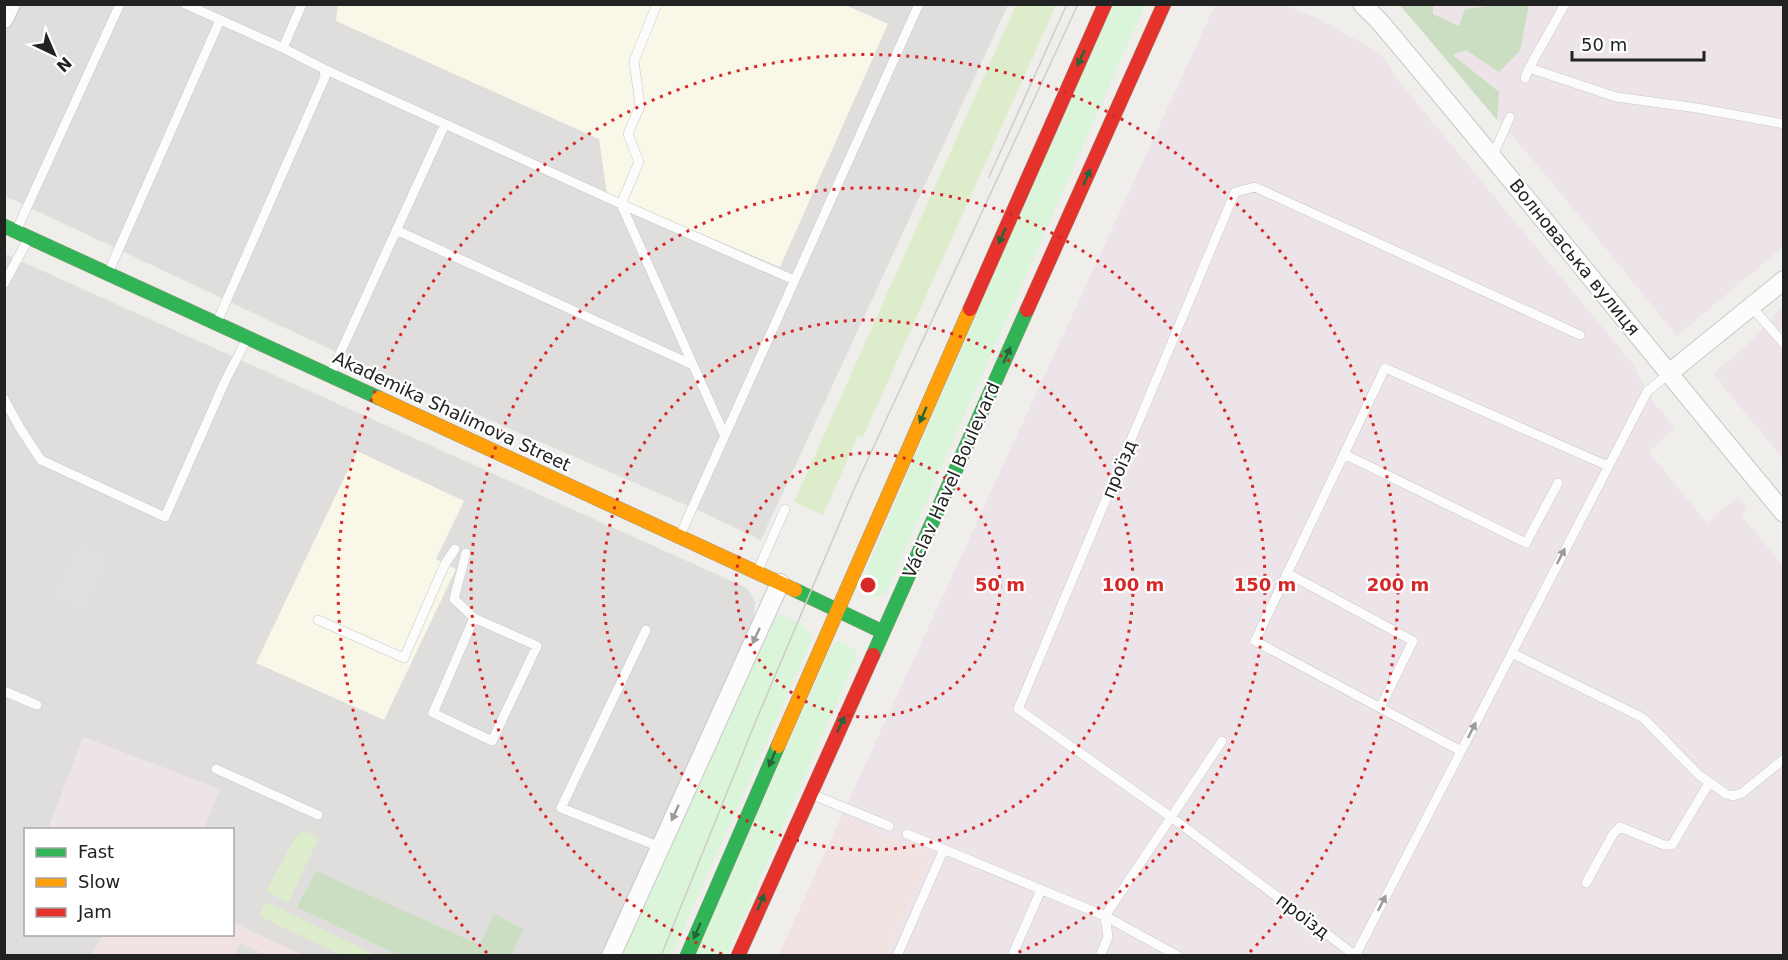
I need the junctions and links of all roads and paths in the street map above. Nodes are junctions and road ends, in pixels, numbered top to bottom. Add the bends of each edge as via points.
1 (120, 4) edge
2 (185, 4) edge
3 (302, 4) edge
4 (657, 4) edge
5 (919, 4) edge
6 (1105, 4) edge
7 (1164, 4) edge
8 (1362, 4) edge
9 (1565, 4) edge
10 (220, 20) junction
11 (283, 48) junction
12 (1529, 68) junction
13 (324, 69) junction
14 (1525, 78) dead end
15 (1510, 117) dead end
16 (445, 124) junction
17 (1784, 124) edge
18 (1493, 155) junction
19 (621, 204) junction
20 (396, 230) junction
21 (17, 232) edge
22 (107, 274) junction
23 (794, 280) junction
24 (1784, 280) edge
25 (4, 284) edge
26 (1752, 306) junction
27 (217, 324) junction
28 (1580, 335) dead end
29 (248, 338) junction
30 (1784, 344) edge
31 (693, 365) junction
32 (1668, 374) junction
33 (330, 375) junction
34 (4, 399) edge
35 (724, 434) junction
36 (1344, 454) junction
37 (1608, 466) junction
38 (1558, 483) dead end
39 (785, 509) dead end
40 (1784, 513) edge
41 (680, 535) junction
42 (455, 549) dead end
43 (466, 553) dead end
44 (757, 572) junction
45 (1287, 573) junction
46 (780, 583) junction
47 (837, 609) junction
48 (474, 618) junction
49 (318, 620) dead end
50 (646, 630) dead end
51 (883, 632) junction
52 (1512, 653) junction
53 (4, 691) edge
54 (37, 705) dead end
55 (1380, 708) junction
56 (1222, 741) dead end
57 (1461, 751) junction
58 (1784, 759) edge
59 (216, 769) dead end
60 (1709, 783) junction
61 (809, 793) junction
62 (318, 815) dead end
63 (1171, 818) junction
64 (889, 826) dead end
65 (907, 834) dead end
66 (660, 847) junction
67 (944, 849) junction
68 (1586, 883) dead end
69 (1041, 890) junction
70 (1105, 916) junction
71 (1356, 955) edge
72 (611, 956) edge
73 (687, 956) edge
74 (738, 956) edge
75 (897, 956) edge
76 (1012, 956) edge
77 (1100, 956) edge
78 (1178, 956) edge

1 - 21 lane
2 - 10 lane
3 - 11 lane
4 - 19 lane via 634,61 640,106 628,134 639,162
5 - 23 lane
6 -> 47 main road
51 -> 7 main road, Václav Havel Boulevard
8 - 18 street, Волноваська вулиця
9 - 12 lane
10 - 11 lane
10 - 22 lane
11 - 13 lane
12 - 14 lane
12 - 17 lane via 1616,97
13 - 16 lane
13 - 27 lane via 326,77
15 - 18 lane
16 - 19 lane
16 - 20 lane
18 - 32 street, Волноваська вулиця
19 - 23 lane
19 - 31 lane
20 - 31 lane
20 - 33 lane
21 - 22 main road, Akademika Shalimova Street
21 - 25 lane
22 - 27 main road, Akademika Shalimova Street
23 - 35 lane
24 - 26 street
26 - 30 lane
26 - 32 street
27 - 29 main road, Akademika Shalimova Street
28 - 63 lane, проїзд via 1256,187 1235,192 1018,709
29 - 33 main road, Akademika Shalimova Street
29 - 34 lane via 165,517 41,460
31 - 35 lane
32 - 37 lane via 1647,392
32 - 40 street, Волноваська вулиця
33 - 41 main road, Akademika Shalimova Street
35 - 41 lane
36 - 37 lane via 1384,368
36 - 38 lane via 1526,543
36 - 45 lane
52 -> 37 lane
39 - 44 lane
41 - 44 main road, Akademika Shalimova Street
42 - 49 lane via 404,658
43 - 48 lane via 454,599
44 - 46 main road, Akademika Shalimova Street
45 - 55 lane via 1255,640
45 - 55 lane via 1413,641
46 - 47 main road, Akademika Shalimova Street
46 -> 66 street
47 - 51 main road, Akademika Shalimova Street
47 -> 73 main road
48 - 48 lane via 537,646 492,741 433,713
50 - 66 lane via 561,808
61 -> 51 main road, Václav Havel Boulevard
57 -> 52 lane
52 - 60 lane via 1643,718
53 - 54 lane
55 - 57 lane
56 - 63 lane
71 -> 57 lane
58 - 60 lane via 1738,795 1726,794
59 - 62 lane
60 - 68 lane via 1672,845 1620,827
61 - 64 lane
74 -> 61 main road, Václav Havel Boulevard
63 - 70 lane
63 - 71 lane, проїзд
65 - 67 lane
66 - 72 street
67 - 69 lane
67 - 75 lane
69 - 70 lane
69 - 76 lane
70 - 77 lane via 1108,937
70 - 78 lane

